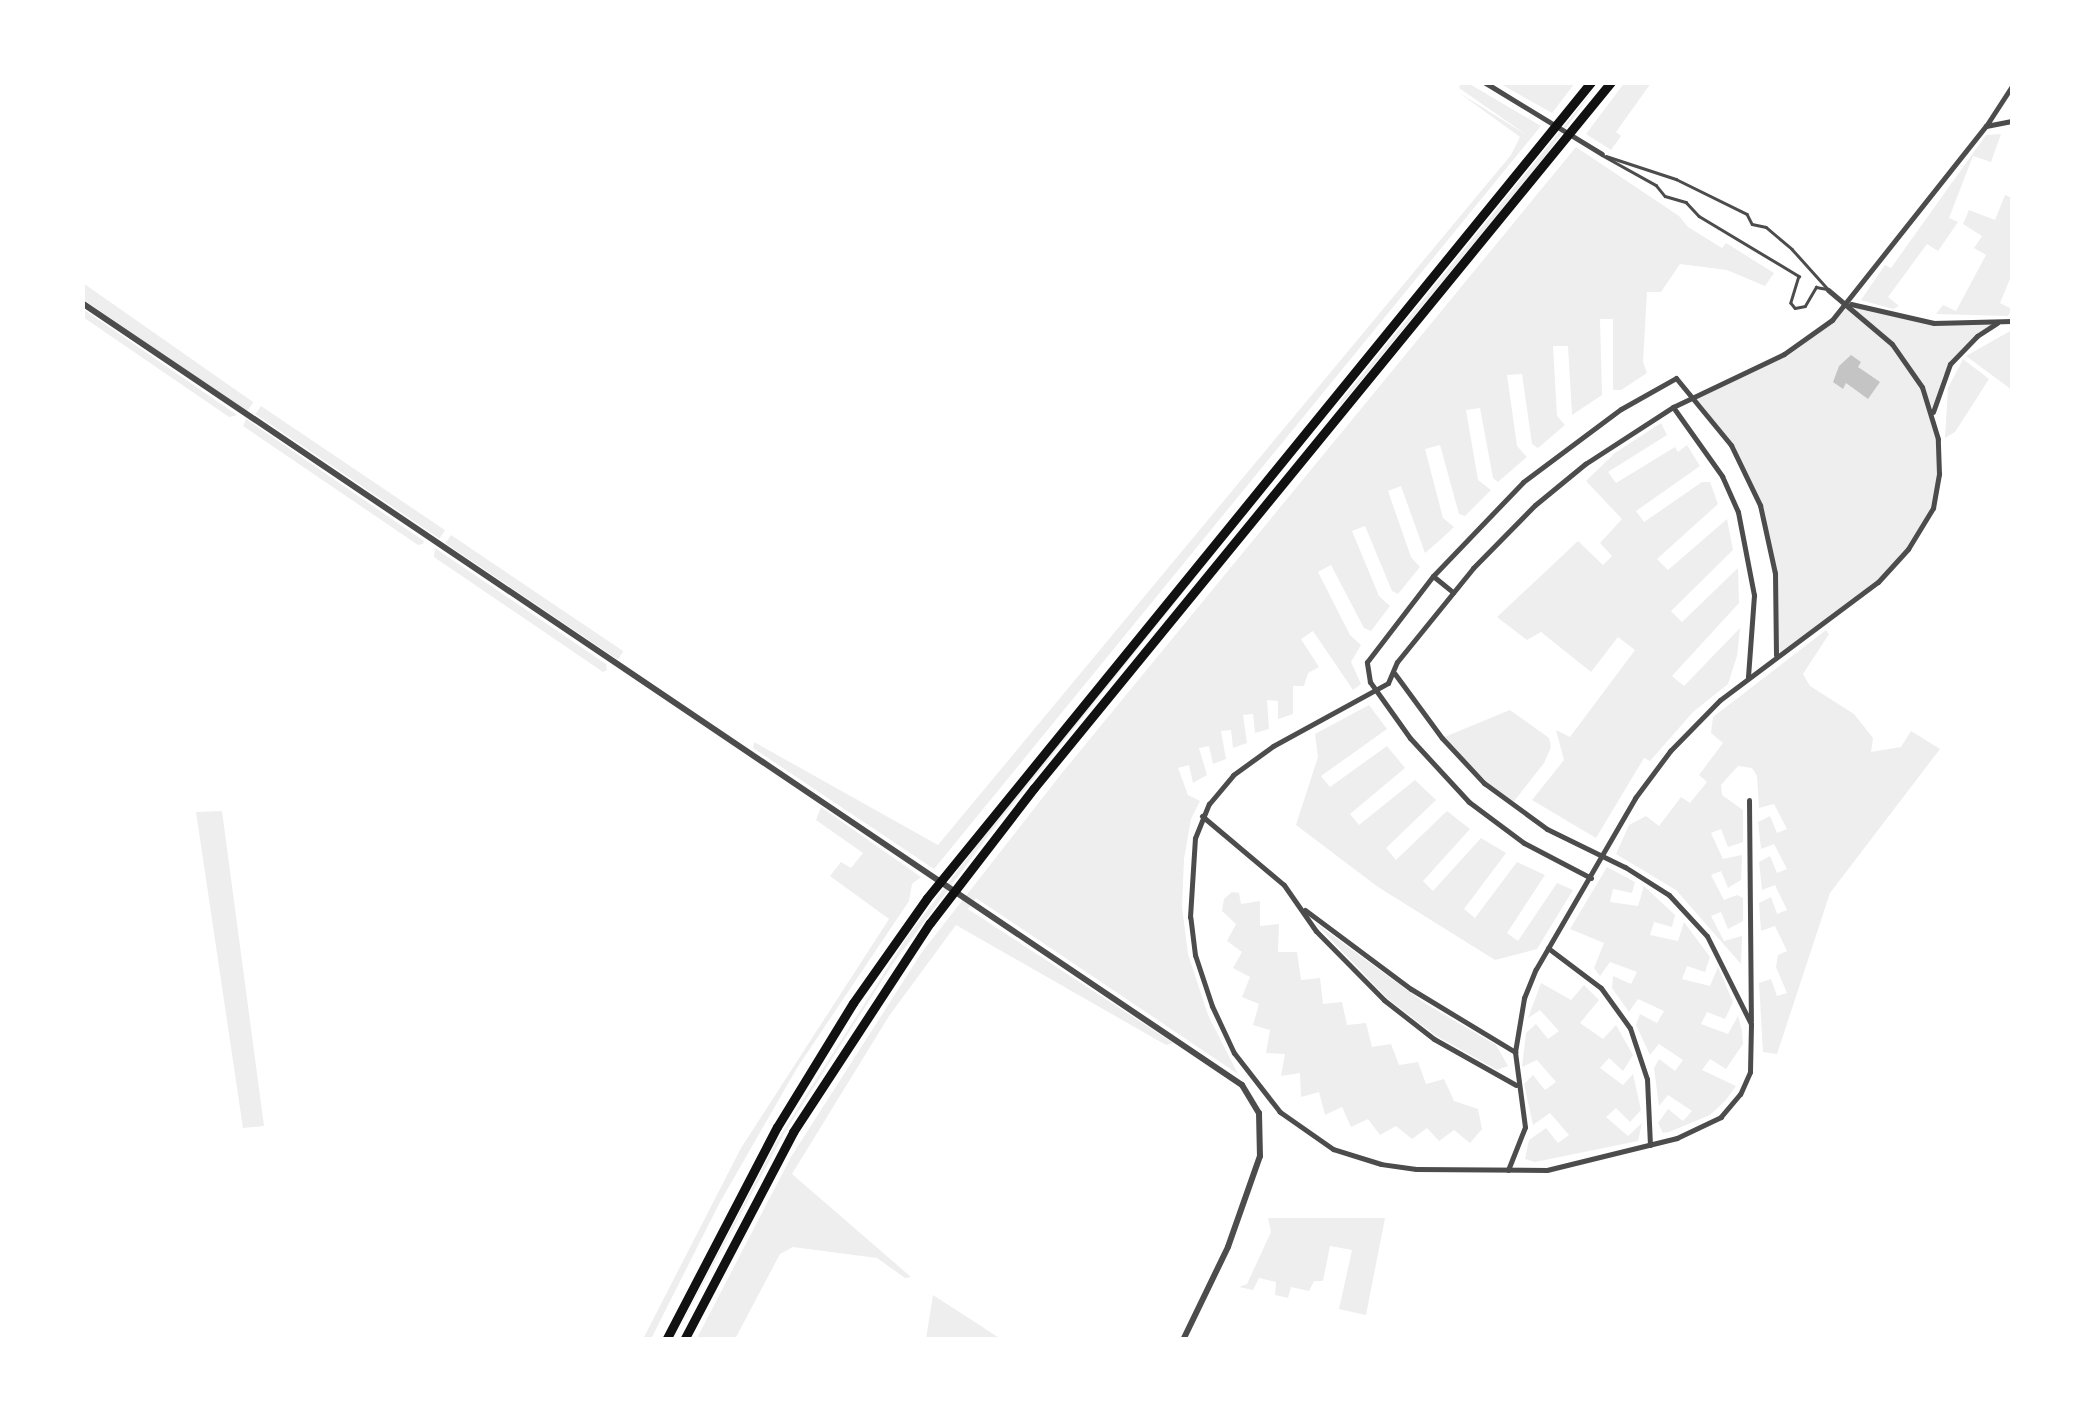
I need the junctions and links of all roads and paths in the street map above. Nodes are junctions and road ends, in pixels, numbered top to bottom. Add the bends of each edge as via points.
1 (1484, 82) edge
2 (1591, 82) edge
3 (1611, 82) edge
4 (2012, 86) edge
5 (2012, 121) edge
6 (1986, 126) junction
7 (1600, 153) junction
8 (1828, 290) junction
9 (82, 303) edge
10 (1848, 303) junction
11 (2012, 321) edge
12 (1999, 322) junction
13 (1694, 396) junction
14 (1673, 407) junction
15 (1933, 414) junction
16 (1433, 576) junction
17 (1453, 592) junction
18 (1776, 655) junction
19 (1395, 674) junction
20 (1748, 677) junction
21 (1376, 692) junction
22 (1748, 800) dead end
23 (1202, 816) junction
24 (1602, 855) junction
25 (1592, 878) junction
26 (1302, 908) junction
27 (1548, 948) junction
28 (1751, 1024) junction
29 (1515, 1052) junction
30 (1516, 1084) junction
31 (1650, 1146) junction
32 (1508, 1170) junction
33 (666, 1340) edge
34 (684, 1340) edge
35 (1183, 1340) edge

1 - 7 street
2 - 33 highway via 927,898 764,1150
3 - 34 highway via 930,923 786,1144
4 - 6 street
5 - 6 street
6 - 10 street
7 - 8 lane via 1676,179 1747,214 1792,248
7 - 8 lane via 1799,276 1795,308 1803,308 1816,288
8 - 10 street
9 - 35 street via 1242,1085 1262,1130 1260,1156 1228,1247
10 - 12 street via 1911,320
10 - 13 street via 1802,344
10 - 15 street via 1904,359
11 - 12 street
12 - 15 street via 1950,364
13 - 14 street
13 - 16 street via 1676,378 1621,409 1523,482
13 - 18 street via 1741,462 1760,505 1774,573
14 - 17 street via 1535,505
14 - 20 street via 1716,466 1738,512 1754,595
15 - 18 street via 1939,474 1927,522 1878,582
16 - 17 street
16 - 21 street via 1368,662
17 - 19 street via 1396,662
18 - 20 street
19 - 21 street
19 - 24 street via 1484,783 1547,829
20 - 24 street via 1670,750
21 - 23 street via 1254,758 1220,788
21 - 25 street via 1469,802 1524,842
22 - 28 street
23 - 26 street via 1259,860
23 - 32 street via 1189,892 1195,955 1234,1053 1280,1112 1334,1149 1368,1161
24 - 25 street
24 - 28 street via 1690,915 1730,974
25 - 27 street
26 - 29 street via 1411,989
26 - 30 street via 1384,1000 1434,1039
27 - 29 street via 1524,998
27 - 31 street via 1601,988 1630,1028 1647,1079
28 - 31 street via 1750,1072 1731,1107 1695,1131
29 - 30 street
30 - 32 street via 1524,1128
31 - 32 street via 1547,1170

